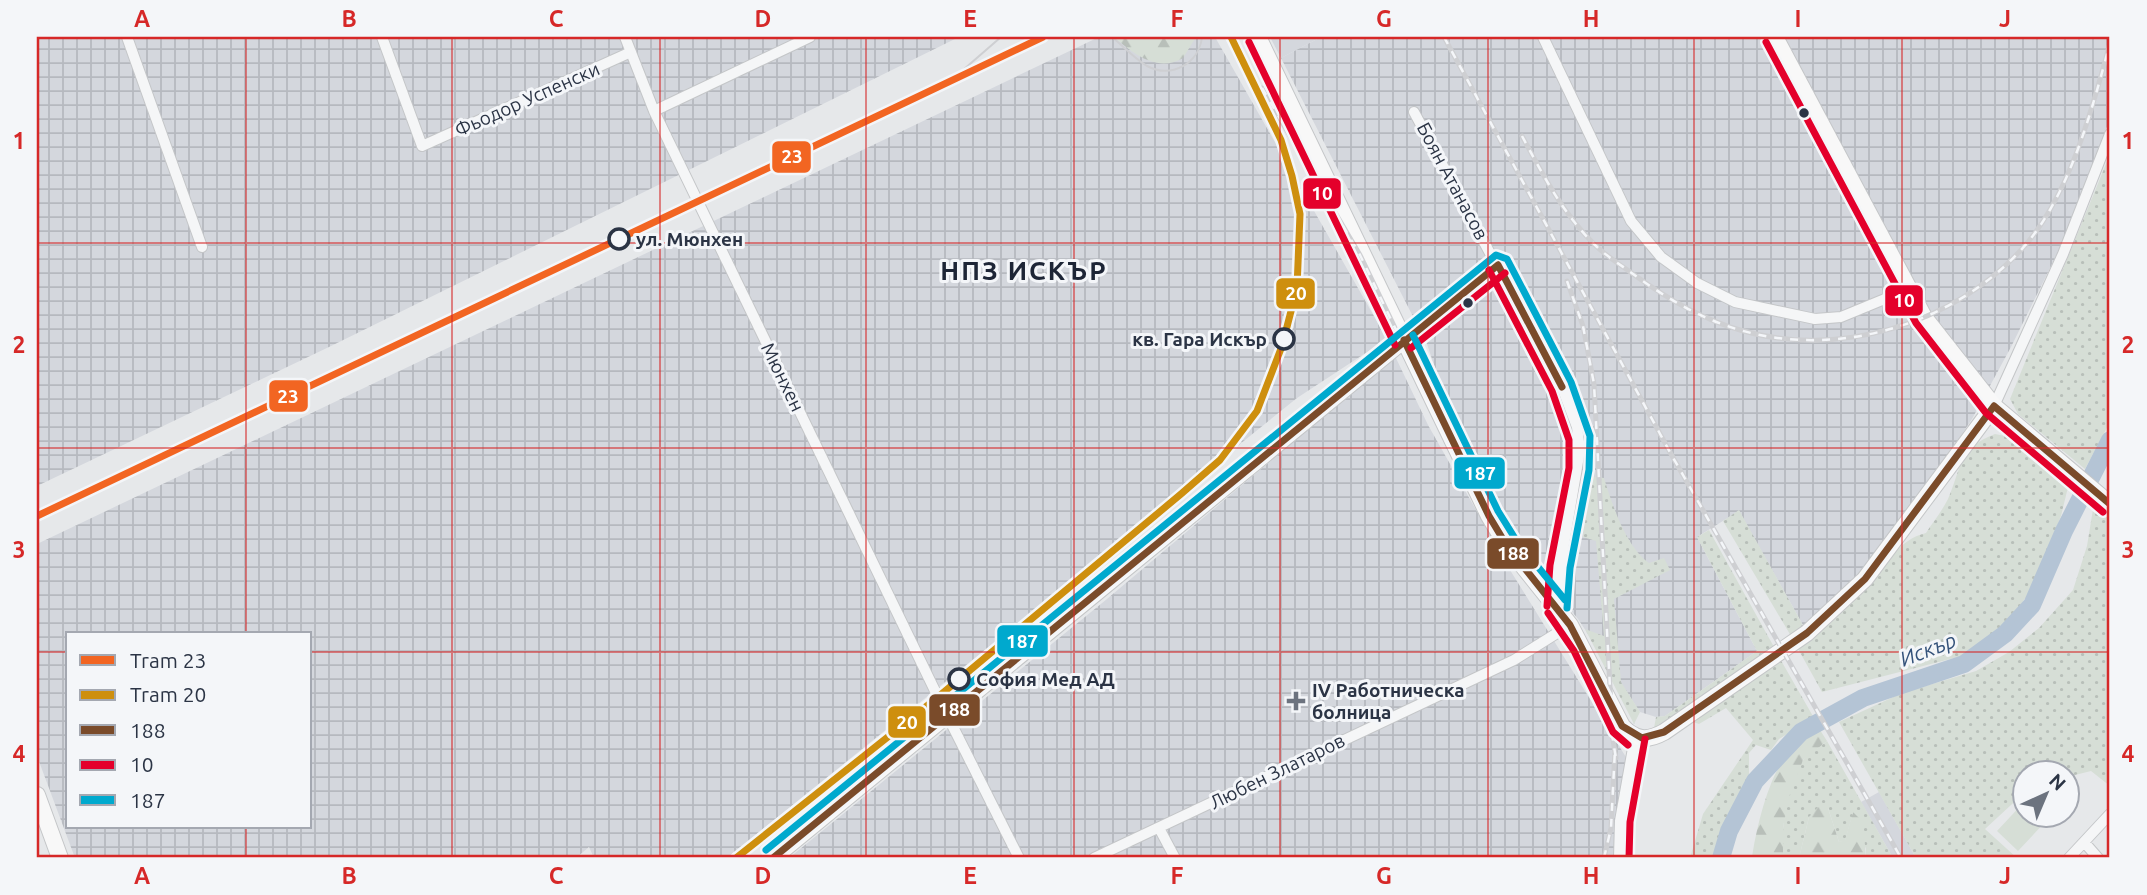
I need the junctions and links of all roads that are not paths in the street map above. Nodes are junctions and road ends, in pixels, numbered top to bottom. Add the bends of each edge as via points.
1 (127, 37) edge
2 (382, 37) edge
3 (625, 37) edge
4 (810, 37) edge
5 (1258, 37) edge
6 (1543, 37) edge
7 (1775, 37) edge
8 (631, 52) junction
9 (654, 111) junction
10 (1414, 112) dead end
11 (2110, 134) edge
12 (202, 247) dead end
13 (1498, 265) junction
14 (1909, 289) junction
15 (1404, 340) junction
16 (1994, 406) junction
17 (2110, 504) edge
18 (1557, 607) junction
19 (1570, 625) junction
20 (947, 715) junction
21 (1635, 737) junction
22 (37, 795) edge
23 (2110, 814) edge
24 (1159, 828) junction
25 (2084, 842) junction
26 (60, 858) edge
27 (773, 858) edge
28 (1019, 858) edge
29 (1094, 858) edge
30 (1175, 858) edge
31 (1619, 858) edge
32 (2069, 858) edge
33 (2098, 858) edge

1 - 12 street
2 - 8 street, Фьодор Успенски via 422,146
3 - 8 street, Мюнхен
4 - 9 street
5 - 15 street
6 - 14 street via 1631,221 1661,257 1697,283 1735,302 1815,319 1841,317
7 - 14 street
8 - 9 street, Мюнхен
9 - 20 street, Мюнхен
10 - 13 street, Боян Атанасов
11 - 16 street via 2063,254
13 - 15 street
13 - 18 street, Боян Атанасов via 1562,387 1580,438
14 - 16 street via 1929,325
15 - 18 street via 1489,516 1507,547
15 - 20 street
16 - 17 street
16 - 21 street via 1865,579 1807,633 1664,732 1644,739
18 - 19 street
19 - 21 street via 1622,726
19 - 24 street, Любен Златаров via 1514,660
20 - 27 street
20 - 28 street
21 - 31 street via 1620,821
22 - 26 street
23 - 25 street
24 - 29 street, Любен Златаров
24 - 30 street
25 - 32 street
25 - 33 street

